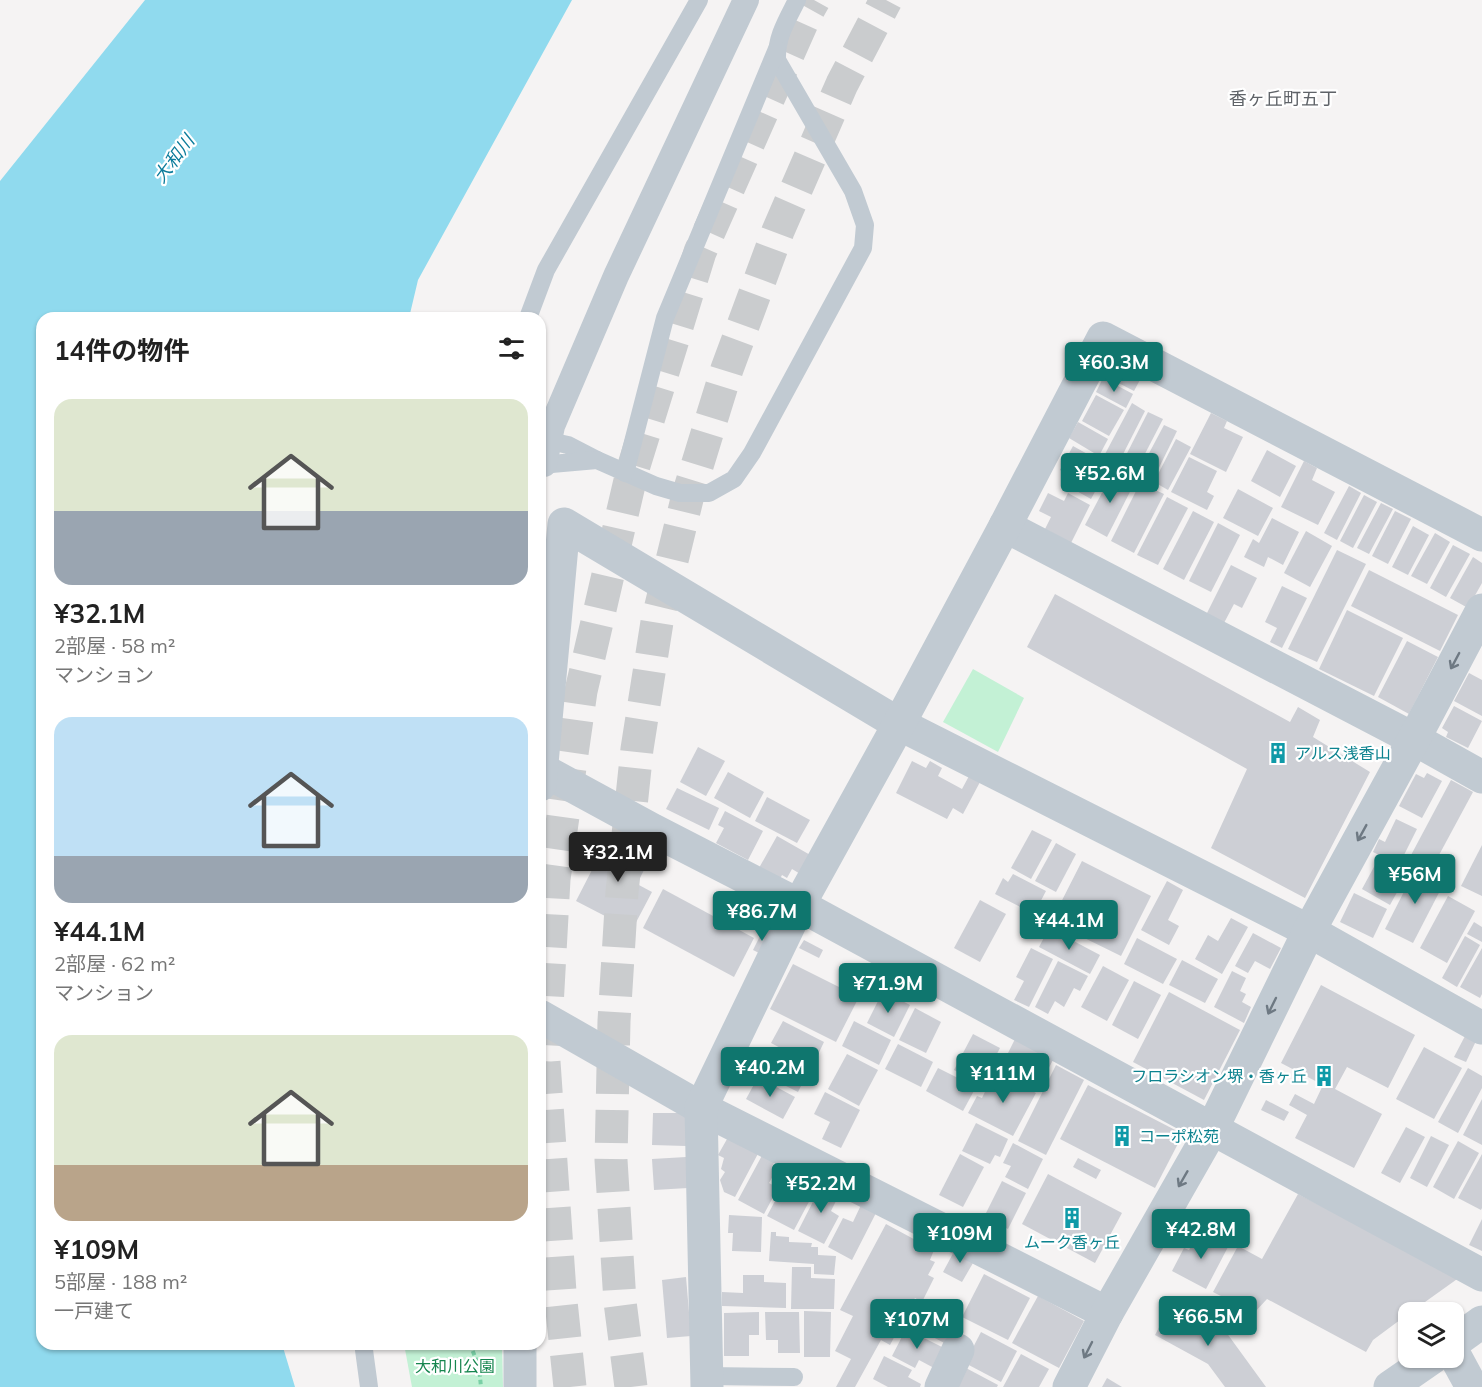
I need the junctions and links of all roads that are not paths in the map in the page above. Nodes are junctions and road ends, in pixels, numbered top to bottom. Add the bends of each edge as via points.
1 (699, 0) edge
2 (746, 0) edge
3 (797, 0) edge
4 (777, 50) junction
5 (530, 312) edge
6 (546, 443) edge
7 (546, 451) edge
8 (625, 473) junction
9 (1005, 526) junction
10 (1482, 536) edge
11 (1482, 610) edge
12 (546, 722) edge
13 (899, 724) junction
14 (1414, 739) junction
15 (1482, 777) edge
16 (546, 779) edge
17 (799, 905) junction
18 (1309, 931) junction
19 (546, 1019) edge
20 (1482, 1028) edge
21 (701, 1108) junction
22 (1212, 1129) junction
23 (1482, 1275) edge
24 (1107, 1313) junction
25 (1482, 1322) edge
26 (1464, 1335) edge
27 (364, 1350) edge
28 (520, 1350) edge
29 (958, 1350) dead end
30 (1418, 1368) edge
31 (1462, 1368) edge
32 (794, 1377) dead end
33 (707, 1381) edge
34 (369, 1387) edge
35 (520, 1387) edge
36 (941, 1387) edge
37 (1069, 1387) edge
38 (1390, 1387) edge
39 (1472, 1387) edge

1 - 5 lane via 546,270
2 - 6 street via 616,276
3 - 4 lane via 780,33
4 - 8 lane via 666,318
4 - 8 lane via 777,60 853,190 865,225 863,248 752,453 734,479 710,492 680,493
7 - 8 lane via 568,445
9 - 10 street via 1102,338
9 - 13 street
9 - 14 street
11 -> 14 street
12 - 13 street via 564,524
13 - 17 street
13 - 18 street
14 - 15 street
14 -> 18 street
16 - 17 street
17 - 21 street
17 - 22 street
18 - 20 street
18 -> 22 street
19 - 21 street
21 - 24 street
21 - 33 street
22 - 23 street
22 -> 24 street
24 -> 37 street
25 - 26 street
27 - 34 lane
28 - 35 street
29 - 36 street
30 - 38 street
31 - 39 street
32 - 33 lane

